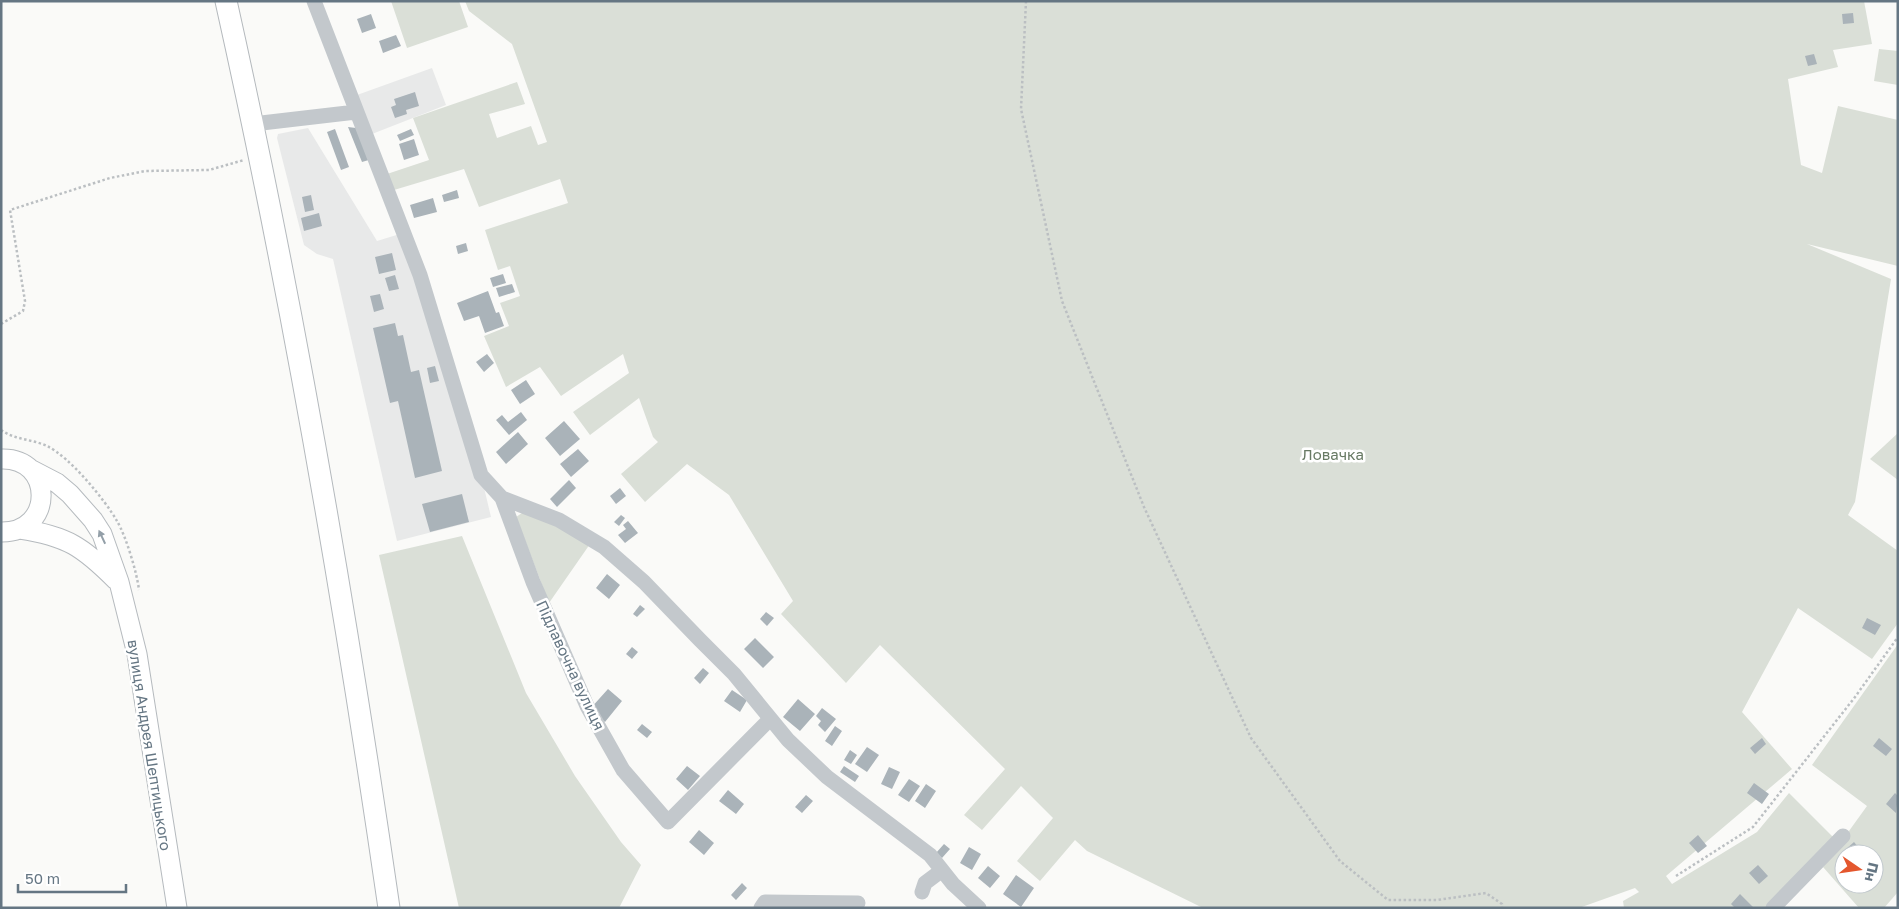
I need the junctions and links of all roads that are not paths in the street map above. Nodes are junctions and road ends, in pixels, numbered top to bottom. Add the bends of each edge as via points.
1 (226, 1) edge
2 (314, 1) edge
3 (356, 112) junction
4 (253, 124) junction
5 (5, 456) edge
6 (32, 470) junction
7 (502, 498) junction
8 (8, 533) edge
9 (119, 582) junction
10 (770, 718) junction
11 (1843, 836) dead end
12 (941, 870) junction
13 (922, 892) dead end
14 (858, 903) dead end
15 (177, 908) edge
16 (389, 908) edge
17 (761, 908) edge
18 (979, 908) edge
19 (1774, 908) edge

1 - 4 highway
2 - 3 street, Підлавочна вулиця
3 - 4 street
3 - 7 street, Підлавочна вулиця via 420,275 480,475
4 - 16 highway via 308,403
5 - 6 main road, вулиця Андрея Шептицького
6 - 8 main road via 40,485 42,503 30,523
9 -> 6 main road, вулиця Андрея Шептицького via 102,534 93,520 58,483
7 - 10 street, Підлавочна вулиця via 559,520 604,547 644,582
7 - 10 street, Підлавочна вулиця via 533,582 587,706 623,770 668,822
8 - 9 main road via 46,533 72,542
9 - 15 main road, вулиця Андрея Шептицького via 137,654
10 - 12 street, Підлавочна вулиця via 827,777 930,855
11 - 19 street
12 - 13 street via 925,883
12 - 18 street, Підлавочна вулиця
14 - 17 street via 765,902

